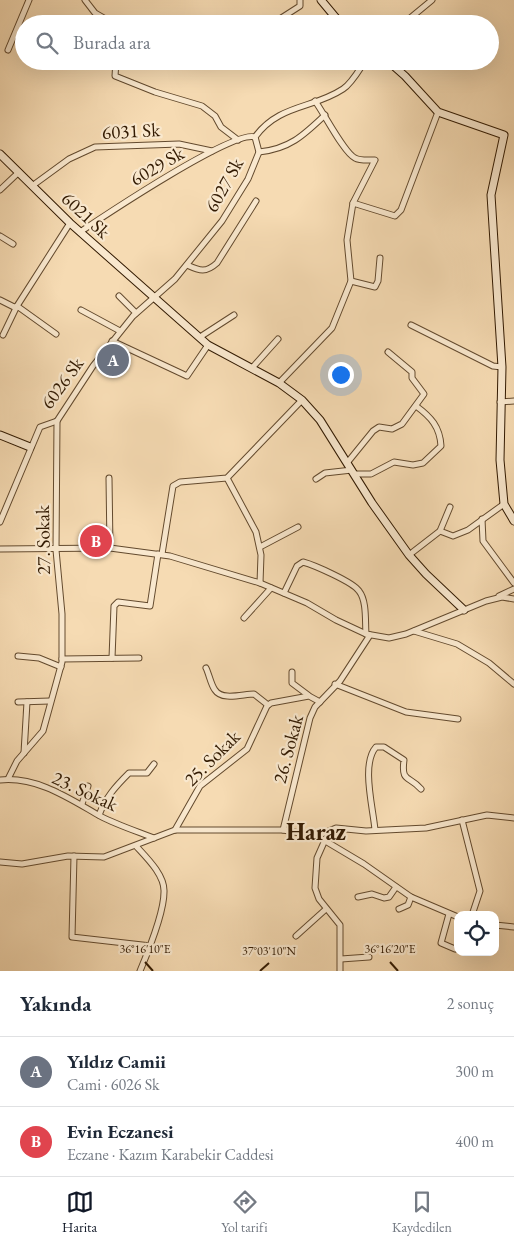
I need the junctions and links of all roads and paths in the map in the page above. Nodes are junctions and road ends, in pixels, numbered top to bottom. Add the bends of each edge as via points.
1 (29, 0) edge
2 (84, 0) edge
3 (300, 0) edge
4 (321, 0) edge
5 (432, 0) edge
6 (23, 15) edge
7 (99, 15) edge
8 (286, 15) edge
9 (334, 15) edge
10 (414, 15) edge
11 (15, 33) edge
12 (8, 50) dead end
13 (115, 70) edge
14 (358, 70) edge
15 (399, 70) edge
16 (315, 100) junction
17 (438, 112) junction
18 (325, 115) junction
19 (255, 137) junction
20 (238, 140) junction
21 (212, 151) junction
22 (259, 152) junction
23 (0, 154) edge
24 (19, 172) junction
25 (32, 186) junction
26 (0, 190) edge
27 (256, 201) dead end
28 (353, 203) junction
29 (70, 223) junction
30 (80, 232) junction
31 (0, 236) edge
32 (13, 244) dead end
33 (380, 258) dead end
34 (187, 265) junction
35 (351, 282) junction
36 (119, 296) dead end
37 (154, 296) junction
38 (0, 300) edge
39 (15, 307) junction
40 (82, 310) dead end
41 (136, 313) junction
42 (234, 315) dead end
43 (411, 325) dead end
44 (120, 331) junction
45 (56, 334) dead end
46 (2, 335) dead end
47 (200, 337) junction
48 (278, 339) dead end
49 (112, 341) junction
50 (208, 345) junction
51 (388, 352) dead end
52 (502, 367) junction
53 (252, 368) junction
54 (279, 383) junction
55 (302, 400) junction
56 (514, 401) edge
57 (500, 402) junction
58 (416, 406) junction
59 (57, 421) junction
60 (0, 435) edge
61 (30, 447) junction
62 (347, 463) junction
63 (353, 472) junction
64 (109, 478) dead end
65 (228, 478) junction
66 (316, 479) dead end
67 (504, 504) junction
68 (450, 507) dead end
69 (482, 519) junction
70 (514, 520) edge
71 (0, 522) edge
72 (298, 527) dead end
73 (440, 531) junction
74 (260, 547) junction
75 (110, 548) junction
76 (0, 549) edge
77 (56, 550) junction
78 (160, 554) junction
79 (409, 555) junction
80 (260, 584) junction
81 (514, 584) edge
82 (271, 588) junction
83 (514, 589) edge
84 (284, 593) junction
85 (494, 598) junction
86 (514, 599) edge
87 (464, 610) junction
88 (244, 618) dead end
89 (414, 631) junction
90 (368, 634) junction
91 (18, 656) dead end
92 (112, 658) junction
93 (138, 658) dead end
94 (62, 659) junction
95 (61, 667) junction
96 (206, 668) dead end
97 (292, 672) dead end
98 (335, 684) junction
99 (514, 684) edge
100 (308, 696) junction
101 (50, 701) junction
102 (18, 702) dead end
103 (27, 702) junction
104 (320, 702) junction
105 (268, 705) junction
106 (458, 719) dead end
107 (24, 753) junction
108 (154, 764) dead end
109 (8, 779) junction
110 (0, 780) edge
111 (88, 786) dead end
112 (421, 789) dead end
113 (82, 804) junction
114 (99, 815) junction
115 (514, 818) edge
116 (462, 820) junction
117 (175, 830) junction
118 (283, 830) junction
119 (375, 830) junction
120 (317, 836) junction
121 (154, 838) junction
122 (324, 840) junction
123 (136, 846) junction
124 (74, 856) junction
125 (0, 862) edge
126 (396, 887) junction
127 (358, 897) dead end
128 (411, 897) junction
129 (326, 909) junction
130 (399, 909) dead end
131 (473, 911) edge
132 (449, 914) junction
133 (454, 916) edge
134 (499, 926) edge
135 (514, 928) edge
136 (296, 936) dead end
137 (150, 946) junction
138 (454, 949) edge
139 (369, 958) dead end
140 (340, 959) junction
141 (140, 971) edge
142 (340, 971) edge

1 - 6 street
2 - 7 street
3 - 8 street via 300,6
4 - 9 street
5 - 10 street
11 - 12 street
13 - 20 street via 115,76 202,106
14 - 16 street, 6027 Sk via 344,88
15 - 17 street
16 - 18 street
16 - 19 street, 6027 Sk via 286,111 264,125
17 - 28 street via 401,210 395,216
17 - 52 street via 504,135 491,195
18 - 22 street via 290,144 278,150
18 - 28 street via 343,148 356,159 375,160
19 - 20 street, 6029 Sk
19 - 22 street, 6027 Sk
20 - 21 street, 6029 Sk
21 - 25 street, 6031 Sk via 179,144 95,147 69,159
21 - 30 street, 6029 Sk via 136,194
22 - 34 street, 6027 Sk via 248,178 222,221
23 - 24 street, 6021 Sk
24 - 25 street, 6021 Sk
24 - 26 street
25 - 29 street, 6021 Sk
27 - 34 street via 218,263 210,270 200,271
28 - 35 street via 347,240
29 - 30 street, 6021 Sk
29 - 39 street
30 - 37 street, 6021 Sk
31 - 32 street
33 - 35 street via 375,287
34 - 37 street, 6027 Sk
35 - 54 street via 332,328
36 - 41 street
37 - 41 street, 6026 Sk
37 - 47 street, 6021 Sk
38 - 39 street
39 - 45 street via 37,318
39 - 46 street
40 - 44 street
41 - 44 street, 6026 Sk
42 - 47 street
43 - 52 street via 493,366
44 - 49 street, 6026 Sk
47 - 50 street, 6021 Sk
48 - 53 street
49 - 50 street via 186,376
49 - 59 street, 6026 Sk
50 - 53 street, 6021 Sk
51 - 58 street via 412,372 412,378 424,394
52 - 57 street
53 - 54 street, 6021 Sk
54 - 55 street, 6021 Sk
55 - 62 street, 6021 Sk via 320,420
55 - 65 street
56 - 57 street
57 - 67 street
58 - 62 street via 402,424 392,429 373,431
58 - 63 street via 437,426 441,446 423,463 394,462 371,474
59 - 61 street, 6026 Sk via 40,427
59 - 77 street, 27. Sokak
60 - 61 street
61 - 71 street, 6026 Sk via 27,462
62 - 63 street, 6021 Sk
63 - 66 street via 325,473
63 - 79 street, 6021 Sk
64 - 75 street
65 - 74 street via 256,532
65 - 78 street via 180,482 173,486
67 - 69 street
67 - 70 street
68 - 73 street
69 - 73 street via 453,536
69 - 81 street via 483,540
72 - 74 street
73 - 79 street
74 - 80 street
75 - 77 street
75 - 78 street
76 - 77 street
77 - 94 street, 27. Sokak
78 - 80 street
78 - 92 street via 152,602 148,607 115,604
79 - 87 street, 6021 Sk
80 - 82 street
82 - 84 street
82 - 88 street
83 - 85 street
84 - 90 street
84 - 90 street via 296,566 303,562 352,585 362,598
85 - 86 street
85 - 87 street
87 - 89 street
89 - 90 street via 393,638
89 - 99 street via 457,644
90 - 98 street, 26. Sokak
91 - 95 street via 34,657
92 - 93 street
92 - 94 street
94 - 95 street, 27. Sokak
95 - 101 street, 27. Sokak
96 - 105 street via 214,690 219,694 254,694
97 - 100 street via 292,683
98 - 104 street, 26. Sokak
98 - 106 street via 406,712
100 - 104 street
100 - 105 street
101 - 103 street
101 - 107 street, 27. Sokak via 43,730
102 - 103 street
103 - 107 street
104 - 118 street, 26. Sokak via 310,718
105 - 117 street, 25. Sokak via 247,750 205,780
107 - 109 street, 27. Sokak
108 - 114 street via 146,773 129,774 120,782 106,798
109 - 110 street, 23. Sokak
109 - 113 street, 23. Sokak via 50,788
111 - 113 street
112 - 119 street via 404,776 404,760 384,747 376,747 370,754 368,768
113 - 114 street, 23. Sokak
114 - 121 street, 23. Sokak
115 - 116 street via 487,815
116 - 119 street via 426,828
116 - 131 street via 480,891
117 - 118 street
117 - 121 street
118 - 120 street
119 - 120 street via 336,828
120 - 122 street
121 - 123 street
122 - 126 street
122 - 129 street via 317,858 315,888
123 - 124 street via 104,857
123 - 137 street via 155,868 164,891
124 - 125 street via 22,864
124 - 137 street via 72,937
126 - 127 street via 389,897 372,894
126 - 128 street
128 - 130 street via 408,905
128 - 132 street
129 - 136 street
129 - 140 street via 340,925
132 - 133 street
132 - 138 street via 440,938 441,943
134 - 135 street
137 - 141 street
139 - 140 street
140 - 142 street

